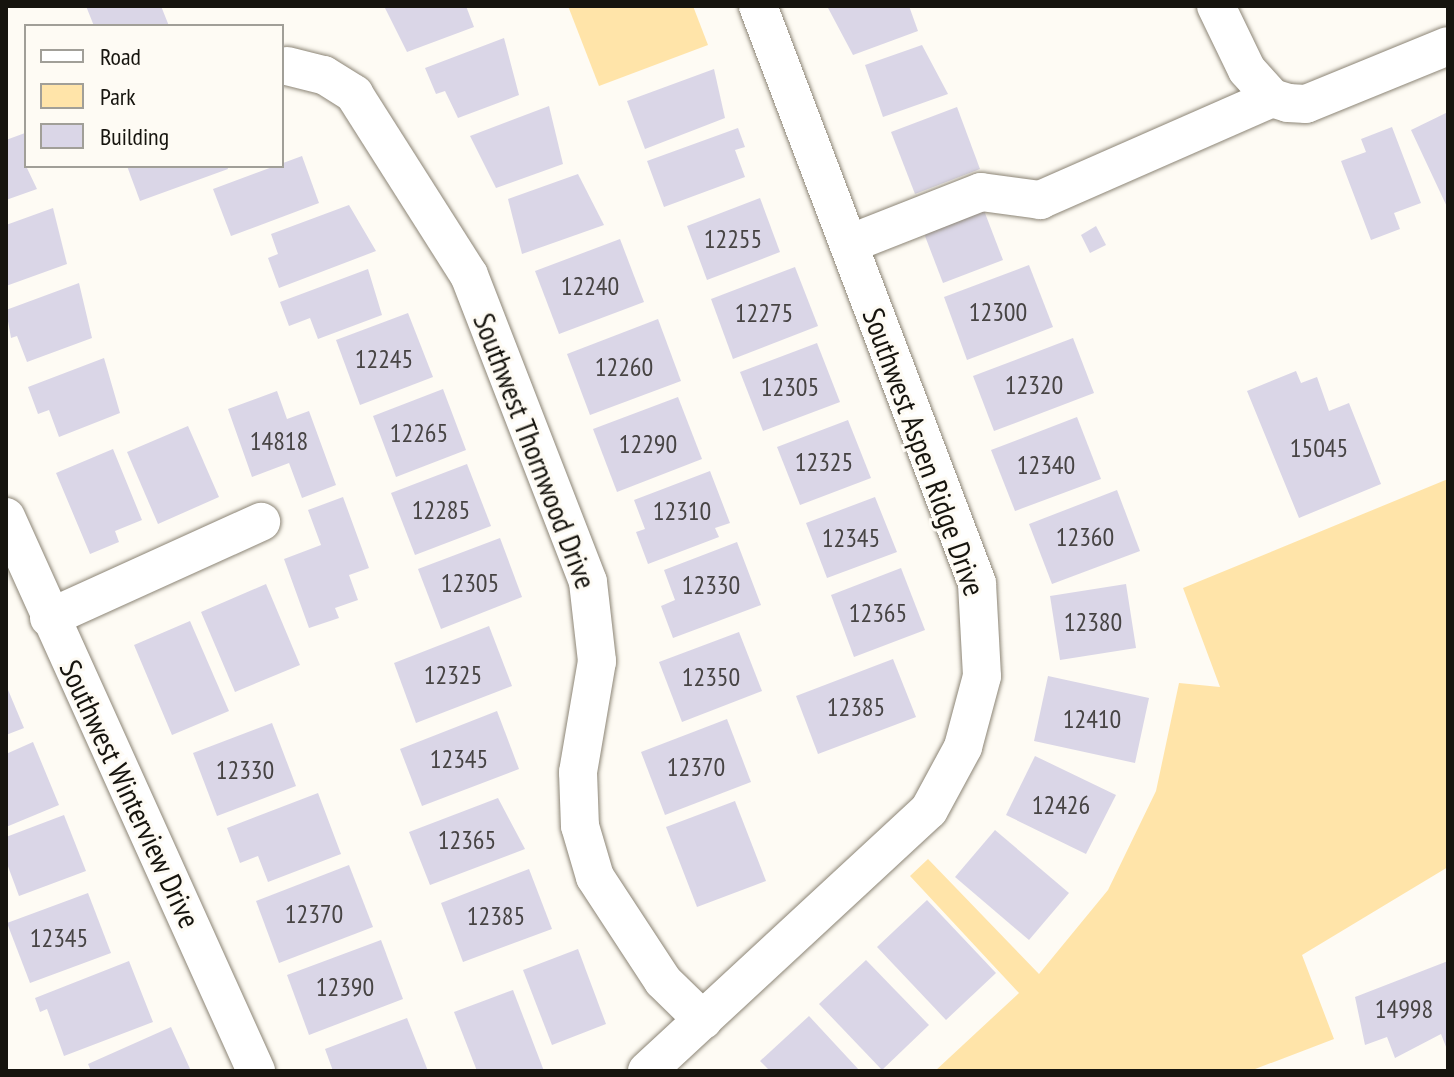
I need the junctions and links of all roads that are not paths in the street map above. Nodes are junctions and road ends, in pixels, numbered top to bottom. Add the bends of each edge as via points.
1 (758, 6) edge
2 (1216, 6) edge
3 (1448, 46) edge
4 (287, 66) dead end
5 (1272, 98) junction
6 (849, 244) junction
7 (6, 517) edge
8 (261, 522) dead end
9 (49, 618) junction
10 (703, 1020) junction
11 (256, 1071) edge
12 (647, 1071) edge

1 - 6 street, Southwest Aspen Ridge Drive
2 - 5 street via 1247,70
3 - 5 street via 1306,104
4 - 10 street, Southwest Thornwood Drive via 324,75 354,94 469,275 588,582 597,661 578,772 580,826 595,877 663,981
5 - 6 street via 1052,196 1032,201 981,192
6 - 10 street, Southwest Aspen Ridge Drive via 977,583 983,635 978,699 963,747 929,810
7 - 9 street, Southwest Winterview Drive
8 - 9 street
9 - 11 street, Southwest Winterview Drive
10 - 12 street, Southwest Aspen Ridge Drive

